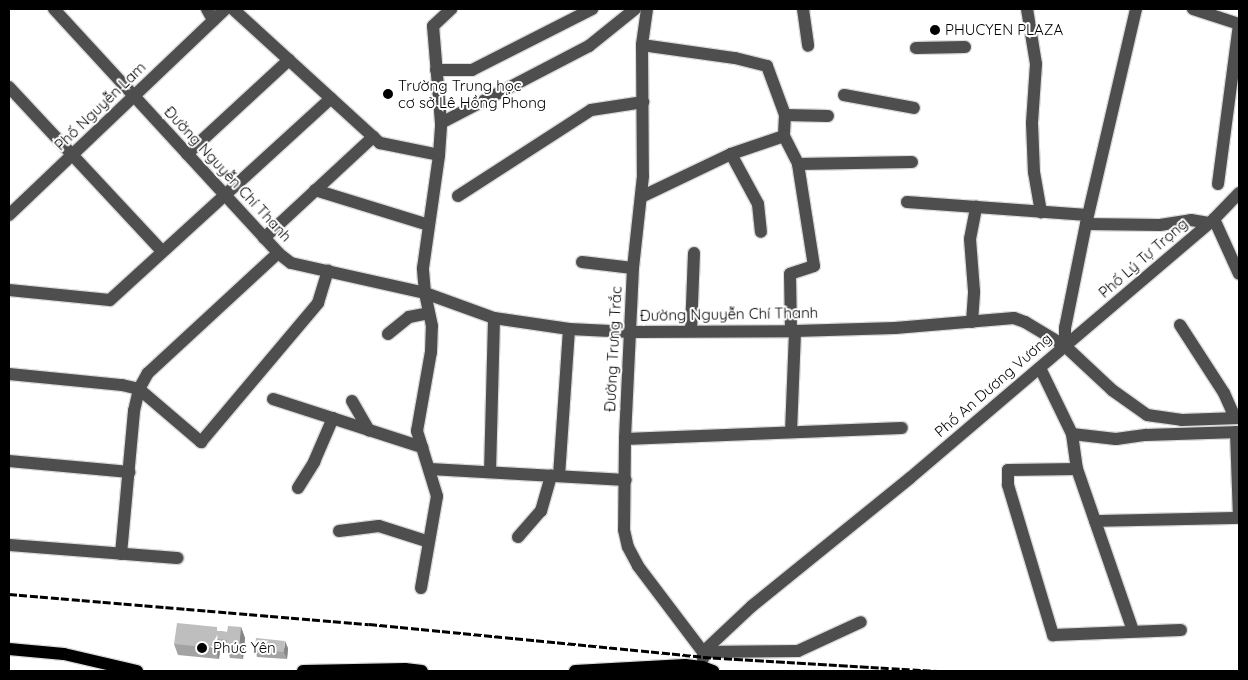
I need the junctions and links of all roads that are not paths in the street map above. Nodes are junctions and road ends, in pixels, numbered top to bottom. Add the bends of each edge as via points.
1 (225, 9) edge
2 (233, 9) edge
3 (451, 9) edge
4 (592, 9) edge
5 (636, 9) edge
6 (647, 9) edge
7 (803, 9) edge
8 (1027, 9) edge
9 (1136, 9) edge
10 (1193, 9) edge
11 (58, 10) edge
12 (210, 15) edge
13 (1239, 24) edge
14 (643, 28) junction
15 (642, 45) junction
16 (808, 46) dead end
17 (965, 47) dead end
18 (916, 48) dead end
19 (289, 60) junction
20 (436, 70) junction
21 (9, 87) edge
22 (844, 95) dead end
23 (134, 96) junction
24 (331, 98) junction
25 (643, 102) junction
26 (914, 108) dead end
27 (785, 115) junction
28 (828, 116) dead end
29 (441, 124) junction
30 (784, 136) junction
31 (373, 137) junction
32 (187, 154) junction
33 (731, 154) junction
34 (439, 155) junction
35 (71, 156) junction
36 (912, 162) dead end
37 (798, 164) junction
38 (1218, 184) dead end
39 (315, 190) junction
40 (1239, 193) edge
41 (224, 194) junction
42 (458, 196) dead end
43 (640, 197) junction
44 (907, 202) dead end
45 (976, 207) junction
46 (1041, 212) junction
47 (9, 215) edge
48 (1087, 219) junction
49 (1212, 221) junction
50 (429, 225) junction
51 (761, 232) dead end
52 (264, 238) junction
53 (162, 251) junction
54 (278, 253) junction
55 (694, 253) dead end
56 (582, 262) dead end
57 (633, 268) junction
58 (328, 271) junction
59 (1239, 274) edge
60 (9, 290) edge
61 (425, 293) junction
62 (429, 313) junction
63 (494, 318) junction
64 (972, 322) junction
65 (1180, 325) dead end
66 (569, 329) junction
67 (691, 331) junction
68 (793, 331) junction
69 (631, 332) junction
70 (388, 334) dead end
71 (1065, 346) junction
72 (1040, 368) junction
73 (9, 374) edge
74 (139, 389) junction
75 (273, 399) dead end
76 (352, 401) dead end
77 (1148, 415) junction
78 (333, 418) junction
79 (1235, 418) edge
80 (902, 428) dead end
81 (369, 430) junction
82 (791, 432) junction
83 (1238, 432) edge
84 (1072, 434) junction
85 (1146, 435) junction
86 (625, 439) junction
87 (422, 447) junction
88 (9, 461) edge
89 (430, 469) junction
90 (1077, 469) junction
91 (129, 472) junction
92 (490, 472) junction
93 (555, 476) junction
94 (626, 480) junction
95 (298, 488) dead end
96 (1239, 518) edge
97 (1095, 521) junction
98 (339, 531) dead end
99 (518, 537) dead end
100 (429, 542) junction
101 (9, 545) edge
102 (121, 554) junction
103 (177, 558) dead end
104 (421, 588) dead end
105 (861, 622) dead end
106 (1181, 630) dead end
107 (1133, 631) junction
108 (9, 649) edge
109 (704, 652) junction
110 (639, 669) edge
111 (708, 669) edge
112 (137, 671) edge
113 (303, 671) edge
114 (422, 671) edge
115 (575, 671) edge

1 - 12 street, Phố Nguyễn Lam
2 - 19 street
3 - 20 street via 433,26
4 - 20 street via 472,70
5 - 14 street
5 - 29 street via 589,46
6 - 14 street, Đường Trưng Trắc
7 - 16 street
8 - 46 street via 1036,64 1032,123 1034,172
9 - 48 street, Phố An Dương Vương
10 - 13 street
11 - 23 street, Đường Nguyễn Chí Thanh
12 - 23 street, Phố Nguyễn Lam
13 - 38 street
14 - 15 street, Đường Trưng Trắc
15 - 25 street, Đường Trưng Trắc
15 - 27 street via 735,58 767,66
17 - 18 street
19 - 24 street
19 - 32 street
20 - 29 street
21 - 35 street
22 - 26 street
23 - 32 street, Đường Nguyễn Chí Thanh
23 - 35 street, Phố Nguyễn Lam
24 - 31 street
24 - 41 street
25 - 42 street via 591,110
25 - 43 street, Đường Trưng Trắc
27 - 28 street
27 - 30 street
29 - 34 street
30 - 33 street
30 - 37 street
31 - 34 street via 380,142
31 - 39 street
32 - 41 street, Đường Nguyễn Chí Thanh
33 - 43 street
33 - 51 street via 758,204
34 - 50 street
35 - 47 street, Phố Nguyễn Lam
35 - 53 street
36 - 37 street
37 - 68 street via 814,266 790,274
39 - 50 street
39 - 52 street
40 - 49 street, Phố Lý Tự Trọng
41 - 52 street, Đường Nguyễn Chí Thanh
41 - 53 street
43 - 57 street, Đường Trưng Trắc
44 - 45 street
45 - 46 street
45 - 64 street via 970,239 974,291
46 - 48 street
48 - 49 street via 1160,225 1191,220
48 - 71 street, Phố An Dương Vương
49 - 59 street
49 - 71 street, Phố Lý Tự Trọng
50 - 61 street via 423,268
52 - 54 street, Đường Nguyễn Chí Thanh
53 - 60 street via 110,300
54 - 58 street, Đường Nguyễn Chí Thanh via 292,263
54 - 74 street via 148,373
55 - 67 street
56 - 57 street
57 - 69 street, Đường Trưng Trắc
58 - 61 street, Đường Nguyễn Chí Thanh
58 - 74 street via 318,303 201,442
61 - 62 street
61 - 63 street, Đường Nguyễn Chí Thanh
62 - 70 street via 409,317
62 - 87 street via 432,326 430,361 417,431
63 - 66 street, Đường Nguyễn Chí Thanh
63 - 92 street
64 - 68 street, Đường Nguyễn Chí Thanh
64 - 71 street, Đường Nguyễn Chí Thanh via 1014,318
65 - 79 street via 1230,403
66 - 69 street, Đường Nguyễn Chí Thanh
66 - 93 street
67 - 68 street, Đường Nguyễn Chí Thanh
67 - 69 street, Đường Nguyễn Chí Thanh
68 - 82 street
69 - 86 street, Đường Trưng Trắc
71 - 72 street, Phố An Dương Vương
71 - 77 street, Đường Nguyễn Chí Thanh via 1112,390
72 - 84 street
72 - 109 street, Phố An Dương Vương via 752,606
73 - 74 street
74 - 91 street
75 - 78 street
76 - 81 street
77 - 79 street via 1182,420
77 - 85 street
78 - 81 street
78 - 95 street via 314,462
80 - 82 street
81 - 87 street
82 - 86 street
83 - 85 street
83 - 96 street
84 - 85 street via 1116,439
84 - 90 street
86 - 94 street, Đường Trưng Trắc
87 - 89 street
88 - 91 street
89 - 92 street
89 - 100 street via 437,496
90 - 97 street
90 - 107 street via 1008,470 1008,485 1053,635
91 - 102 street
92 - 93 street
93 - 94 street
93 - 99 street via 541,510
94 - 109 street, Đường Trưng Trắc via 624,530 628,547 638,566
96 - 97 street
97 - 107 street
98 - 100 street via 379,526
100 - 104 street
101 - 102 street
102 - 103 street
105 - 109 street via 798,651
106 - 107 street
108 - 112 main road via 64,654
109 - 111 street
110 - 111 main road
110 - 115 main road
113 - 114 main road via 405,668

